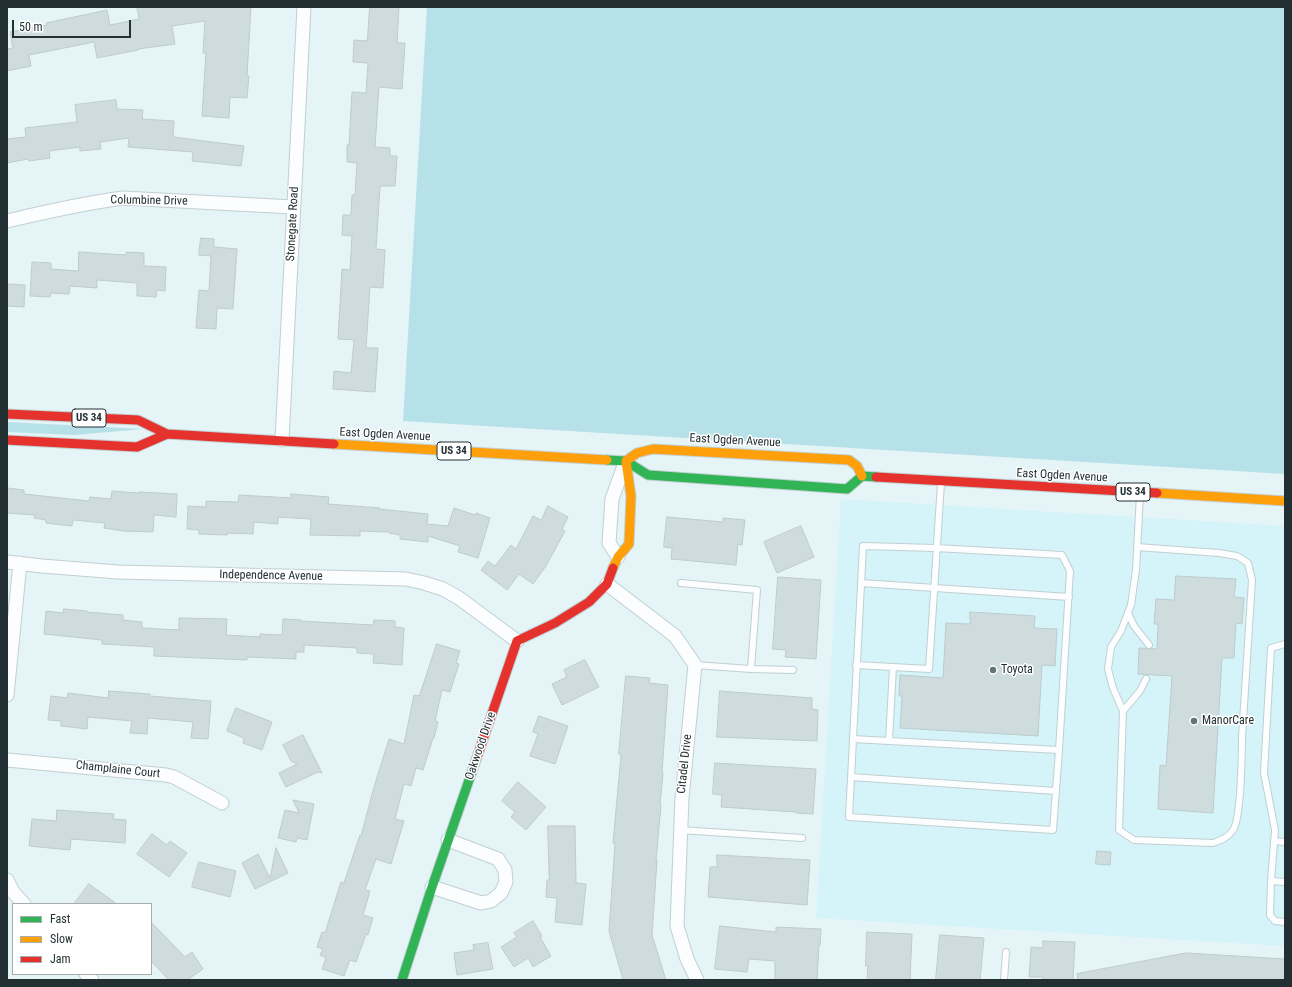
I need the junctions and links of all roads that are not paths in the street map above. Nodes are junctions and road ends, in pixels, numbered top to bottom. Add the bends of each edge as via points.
1 (304, 7) edge
2 (294, 206) junction
3 (7, 221) edge
4 (7, 414) edge
5 (167, 434) junction
6 (7, 440) edge
7 (282, 440) junction
8 (626, 461) junction
9 (862, 476) junction
10 (941, 481) junction
11 (1140, 493) junction
12 (1285, 501) edge
13 (1138, 547) junction
14 (936, 548) junction
15 (618, 557) junction
16 (14, 563) edge
17 (681, 583) dead end
18 (861, 583) junction
19 (607, 584) junction
20 (934, 588) junction
21 (1069, 597) junction
22 (1128, 613) junction
23 (517, 641) junction
24 (1285, 644) edge
25 (1149, 645) dead end
26 (695, 665) junction
27 (856, 665) junction
28 (893, 667) junction
29 (751, 669) junction
30 (793, 670) dead end
31 (1146, 680) dead end
32 (7, 695) edge
33 (1123, 711) junction
34 (853, 739) junction
35 (889, 741) junction
36 (1059, 750) junction
37 (7, 760) edge
38 (851, 777) junction
39 (1056, 791) junction
40 (222, 804) dead end
41 (680, 830) junction
42 (802, 838) dead end
43 (448, 840) junction
44 (1274, 841) junction
45 (1285, 842) edge
46 (7, 880) edge
47 (1271, 882) junction
48 (1285, 882) edge
49 (432, 887) junction
50 (23, 903) edge
51 (1285, 922) edge
52 (1006, 952) dead end
53 (402, 980) edge
54 (697, 980) edge
55 (1004, 980) edge

1 - 2 street, Stonegate Road
2 - 3 street, Columbine Drive via 123,198
2 - 7 street, Stonegate Road
4 - 5 main road, East Ogden Avenue / US 34 via 138,420
5 - 6 main road, East Ogden Avenue / US 34 via 138,447
5 - 7 main road, East Ogden Avenue / US 34
7 - 8 main road, East Ogden Avenue / US 34
8 - 9 main road, East Ogden Avenue / US 34 via 648,474 847,489
8 - 9 main road, East Ogden Avenue via 637,453 653,449 849,460 857,466
8 - 15 main road via 632,496 629,544
8 - 15 street via 612,499 609,543
9 - 10 main road, East Ogden Avenue / US 34
10 - 11 main road, East Ogden Avenue / US 34
10 - 14 lane
11 - 12 main road, East Ogden Avenue / US 34
11 - 13 lane
13 - 22 lane
13 - 33 lane via 1219,553 1237,556 1248,563 1252,580 1239,802 1234,829 1224,839 1213,843 1134,840 1119,830
14 - 18 lane via 863,546
14 - 20 lane
14 - 21 lane via 1062,555 1070,571
15 - 19 main road
16 - 23 street, Independence Avenue via 118,572 406,579 443,589
16 - 32 street
17 - 29 lane via 757,590
18 - 20 lane
18 - 27 lane
19 - 23 main road via 589,602 555,623
19 - 26 street via 675,636
20 - 21 lane
20 - 28 lane via 928,669
21 - 36 lane
22 - 25 lane via 1134,626
22 - 33 lane via 1111,648 1108,669
23 - 43 main road, Oakwood Drive
24 - 44 lane via 1271,648 1264,758 1264,773 1275,830
26 - 29 lane
26 - 41 street, Citadel Drive
27 - 28 lane
27 - 34 lane
28 - 35 lane
29 - 30 lane
31 - 33 lane
34 - 35 lane
34 - 38 lane
35 - 36 lane
36 - 39 lane
37 - 40 street, Champlaine Court via 170,776
38 - 39 lane
38 - 39 lane via 849,817 1053,830
41 - 42 lane
41 - 54 street, Citadel Drive via 677,926
43 - 49 main road, Oakwood Drive
43 - 49 street via 498,859 505,870 506,882 501,893 481,903
44 - 45 lane
44 - 47 lane
46 - 50 street
47 - 48 lane
47 - 51 lane via 1270,915 1275,920
49 - 53 main road, Oakwood Drive
52 - 55 lane

